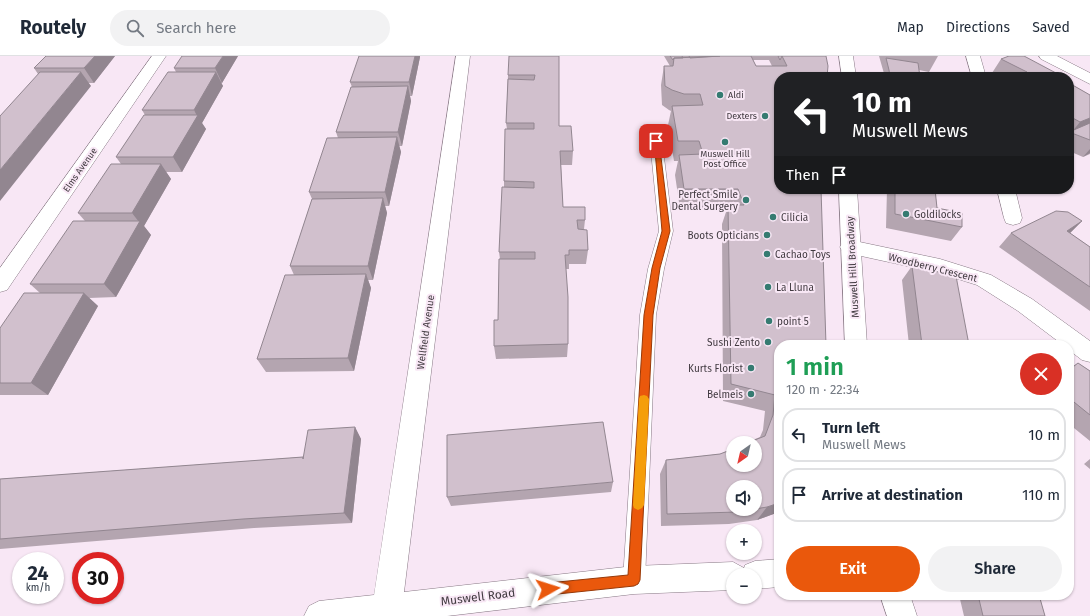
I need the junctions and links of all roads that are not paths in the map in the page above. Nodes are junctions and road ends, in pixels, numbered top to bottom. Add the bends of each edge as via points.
1 (159, 56) edge
2 (463, 56) edge
3 (846, 56) edge
4 (973, 56) edge
5 (1046, 56) edge
6 (848, 72) edge
7 (977, 72) edge
8 (1090, 79) edge
9 (656, 141) dead end
10 (848, 194) edge
11 (1007, 194) edge
12 (1013, 218) dead end
13 (850, 247) junction
14 (0, 284) edge
15 (856, 340) edge
16 (1072, 340) edge
17 (1074, 341) edge
18 (1090, 353) edge
19 (774, 573) edge
20 (762, 574) edge
21 (726, 576) edge
22 (634, 580) junction
23 (897, 600) edge
24 (387, 609) junction
25 (319, 616) edge
26 (902, 616) edge

1 - 14 street, Elms Avenue
2 - 24 street, Wellfield Avenue
3 - 6 street
4 - 7 street
5 - 8 street
9 - 22 lane via 666,231 656,268 648,315
10 - 13 street, Muswell Hill Broadway
11 - 12 street
13 - 15 street, Muswell Hill Broadway
13 - 16 street, Woodberry Crescent via 940,266 984,280 1025,305
17 - 18 street, Woodberry Crescent
19 - 20 street
21 - 22 street, Muswell Road
22 - 24 street, Muswell Road
23 - 26 street
24 - 25 street, Muswell Road

